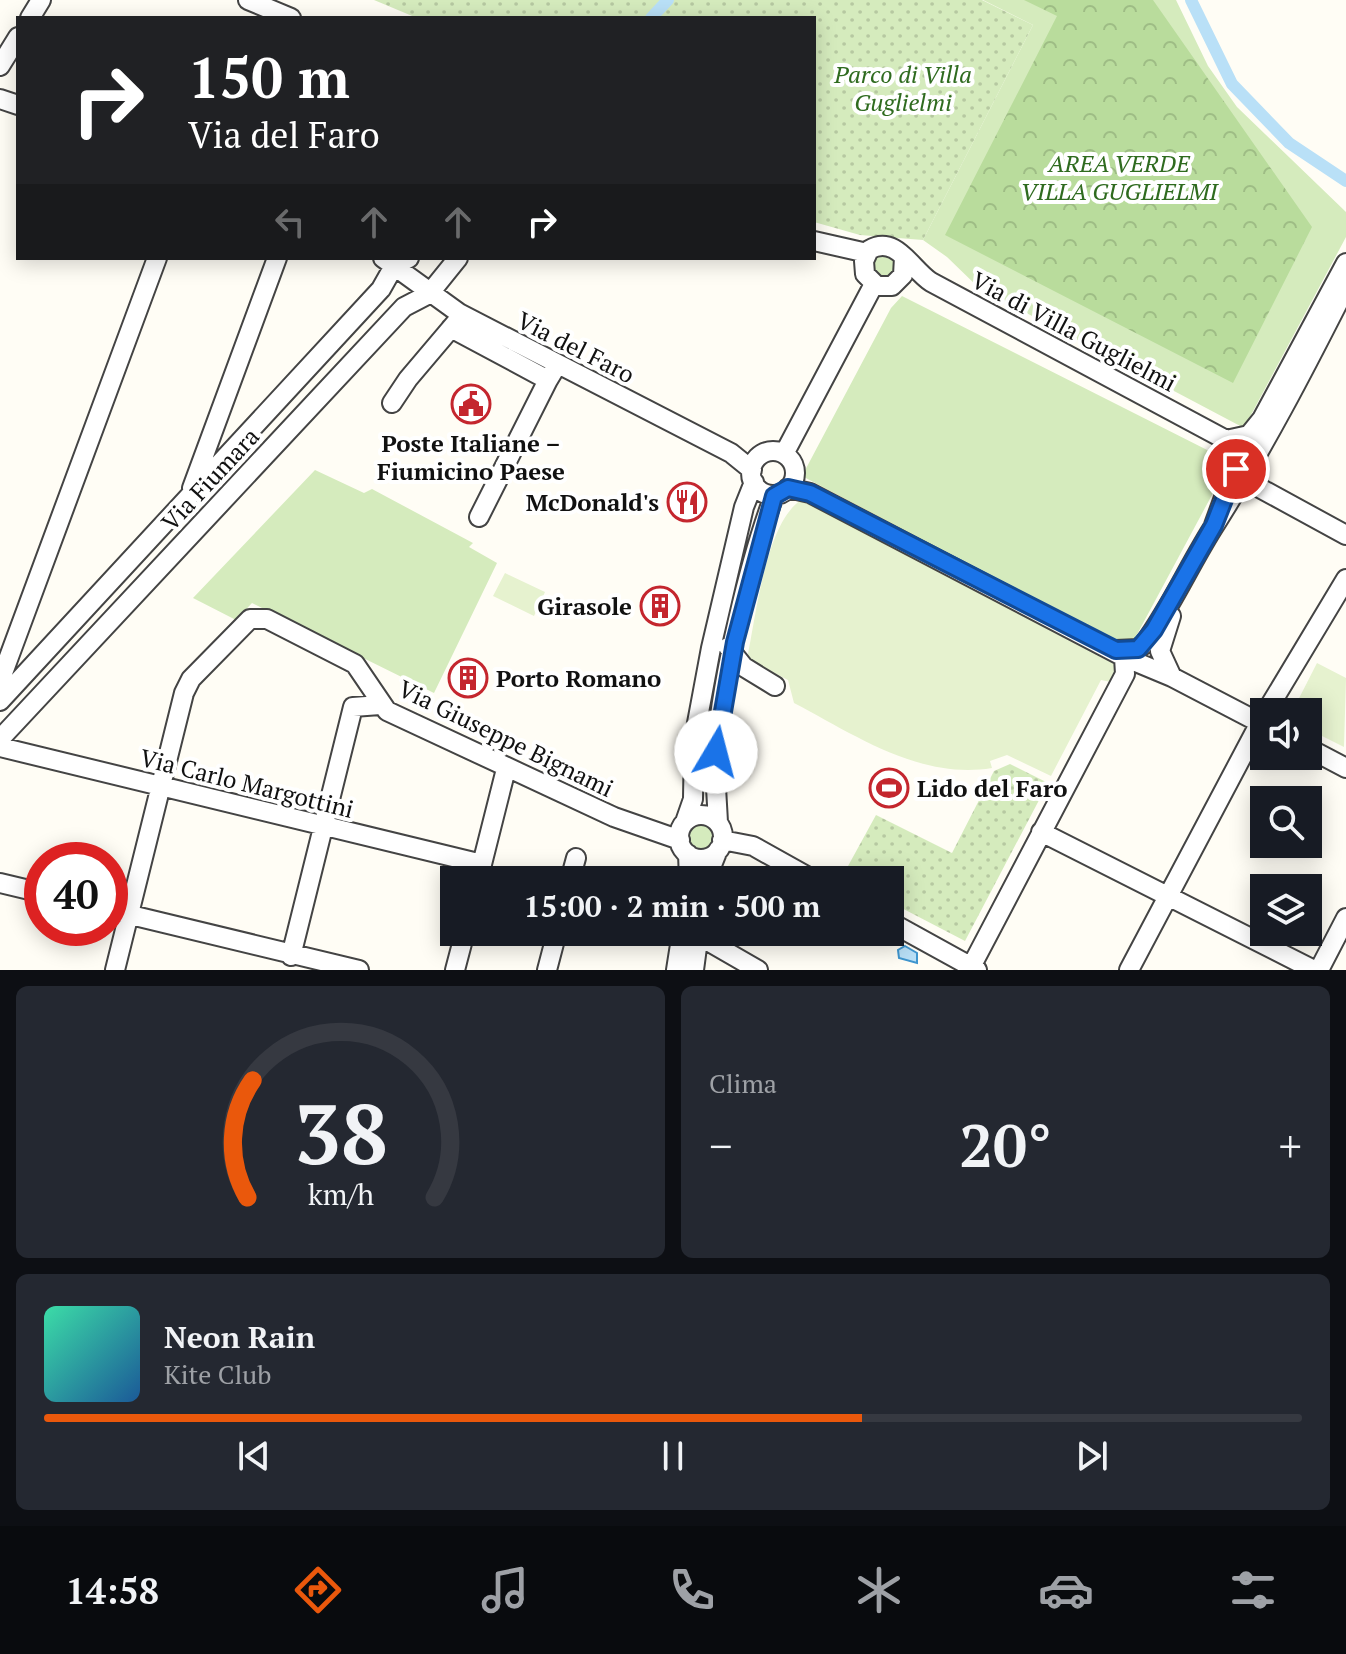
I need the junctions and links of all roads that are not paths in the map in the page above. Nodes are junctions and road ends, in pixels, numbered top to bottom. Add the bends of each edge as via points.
1 (248, 0) edge
2 (286, 16) edge
3 (16, 40) edge
4 (0, 66) edge
5 (816, 241) edge
6 (867, 253) junction
7 (904, 257) junction
8 (156, 260) edge
9 (276, 260) edge
10 (456, 260) edge
11 (395, 261) edge
12 (1346, 263) edge
13 (874, 284) junction
14 (1346, 287) edge
15 (429, 294) junction
16 (457, 322) junction
17 (553, 372) junction
18 (392, 403) dead end
19 (1226, 440) junction
20 (784, 454) junction
21 (753, 476) junction
22 (1245, 480) junction
23 (781, 492) junction
24 (188, 498) junction
25 (479, 517) dead end
26 (1214, 525) junction
27 (1346, 535) edge
28 (1346, 579) edge
29 (1183, 586) junction
30 (715, 628) junction
31 (733, 654) junction
32 (1120, 654) junction
33 (5, 655) edge
34 (362, 671) junction
35 (1172, 677) junction
36 (775, 686) dead end
37 (2, 691) edge
38 (1275, 698) edge
39 (380, 705) junction
40 (353, 707) junction
41 (1250, 713) edge
42 (0, 739) edge
43 (1250, 743) edge
44 (0, 747) edge
45 (1322, 755) edge
46 (1346, 768) edge
47 (506, 769) junction
48 (161, 787) junction
49 (685, 822) junction
50 (322, 826) junction
51 (1041, 832) junction
52 (719, 838) junction
53 (684, 847) junction
54 (576, 858) dead end
55 (459, 866) edge
56 (482, 866) edge
57 (574, 866) edge
58 (687, 866) edge
59 (710, 866) edge
60 (788, 866) edge
61 (0, 883) edge
62 (24, 889) edge
63 (1168, 895) junction
64 (129, 914) junction
65 (1346, 918) edge
66 (904, 930) edge
67 (461, 946) edge
68 (553, 946) edge
69 (687, 946) edge
70 (693, 946) edge
71 (716, 946) edge
72 (291, 956) junction
73 (974, 968) edge
74 (115, 970) edge
75 (359, 970) edge
76 (455, 970) edge
77 (547, 970) edge
78 (676, 970) edge
79 (694, 970) edge
80 (758, 970) edge
81 (1129, 970) edge
82 (1316, 970) edge

1 - 2 street
3 - 4 street
5 - 6 street
6 - 7 street via 883,245
6 - 13 street via 864,271
7 - 13 street via 898,281 888,287
7 - 19 street, Via di Villa Guglielmi via 931,282
8 - 33 street
9 - 24 street
10 - 15 street, Via Fiumara
11 - 15 street, Via del Faro
11 - 24 street via 381,289
12 - 19 street via 1262,419 1249,435
13 - 20 street
14 - 22 street
15 - 16 street, Via del Faro
15 - 42 street, Via Fiumara via 404,307
16 - 17 street, Via del Faro
16 - 18 street
17 - 21 street, Via del Faro via 737,456
17 - 25 street
19 - 26 street via 1238,459
20 - 21 street via 764,453
20 - 23 street via 795,470
21 - 23 street via 760,490
21 - 30 street
22 - 26 street
22 - 27 street
23 - 31 street
23 - 32 street via 810,493
24 - 37 street
26 - 29 street
28 - 38 street
29 - 32 street via 1144,644
29 - 35 street via 1160,651
30 - 31 street
30 - 49 street via 694,739 693,799
31 - 36 street
31 - 52 street via 717,744
32 - 35 street
32 - 51 street via 1125,674
33 - 37 street
34 - 39 street, Via Giuseppe Bignami
34 - 40 street
34 - 48 street via 267,619 250,619 191,679
35 - 41 street
39 - 40 street
39 - 47 street, Via Giuseppe Bignami
40 - 50 street
43 - 63 street
44 - 48 street, Via Carlo Margottini
45 - 46 street
47 - 53 street, Via Giuseppe Bignami
47 - 56 street
48 - 50 street, Via Carlo Margottini
48 - 64 street
49 - 52 street via 705,815
49 - 53 street
50 - 55 street, Via Carlo Margottini
50 - 72 street
51 - 63 street
51 - 73 street
52 - 53 street via 707,858
52 - 59 street
52 - 60 street via 748,844
53 - 58 street
54 - 57 street
61 - 62 street
63 - 81 street
63 - 82 street
64 - 72 street
64 - 74 street
65 - 82 street
66 - 73 street
67 - 76 street
68 - 77 street
69 - 78 street
70 - 79 street
71 - 80 street
72 - 75 street

